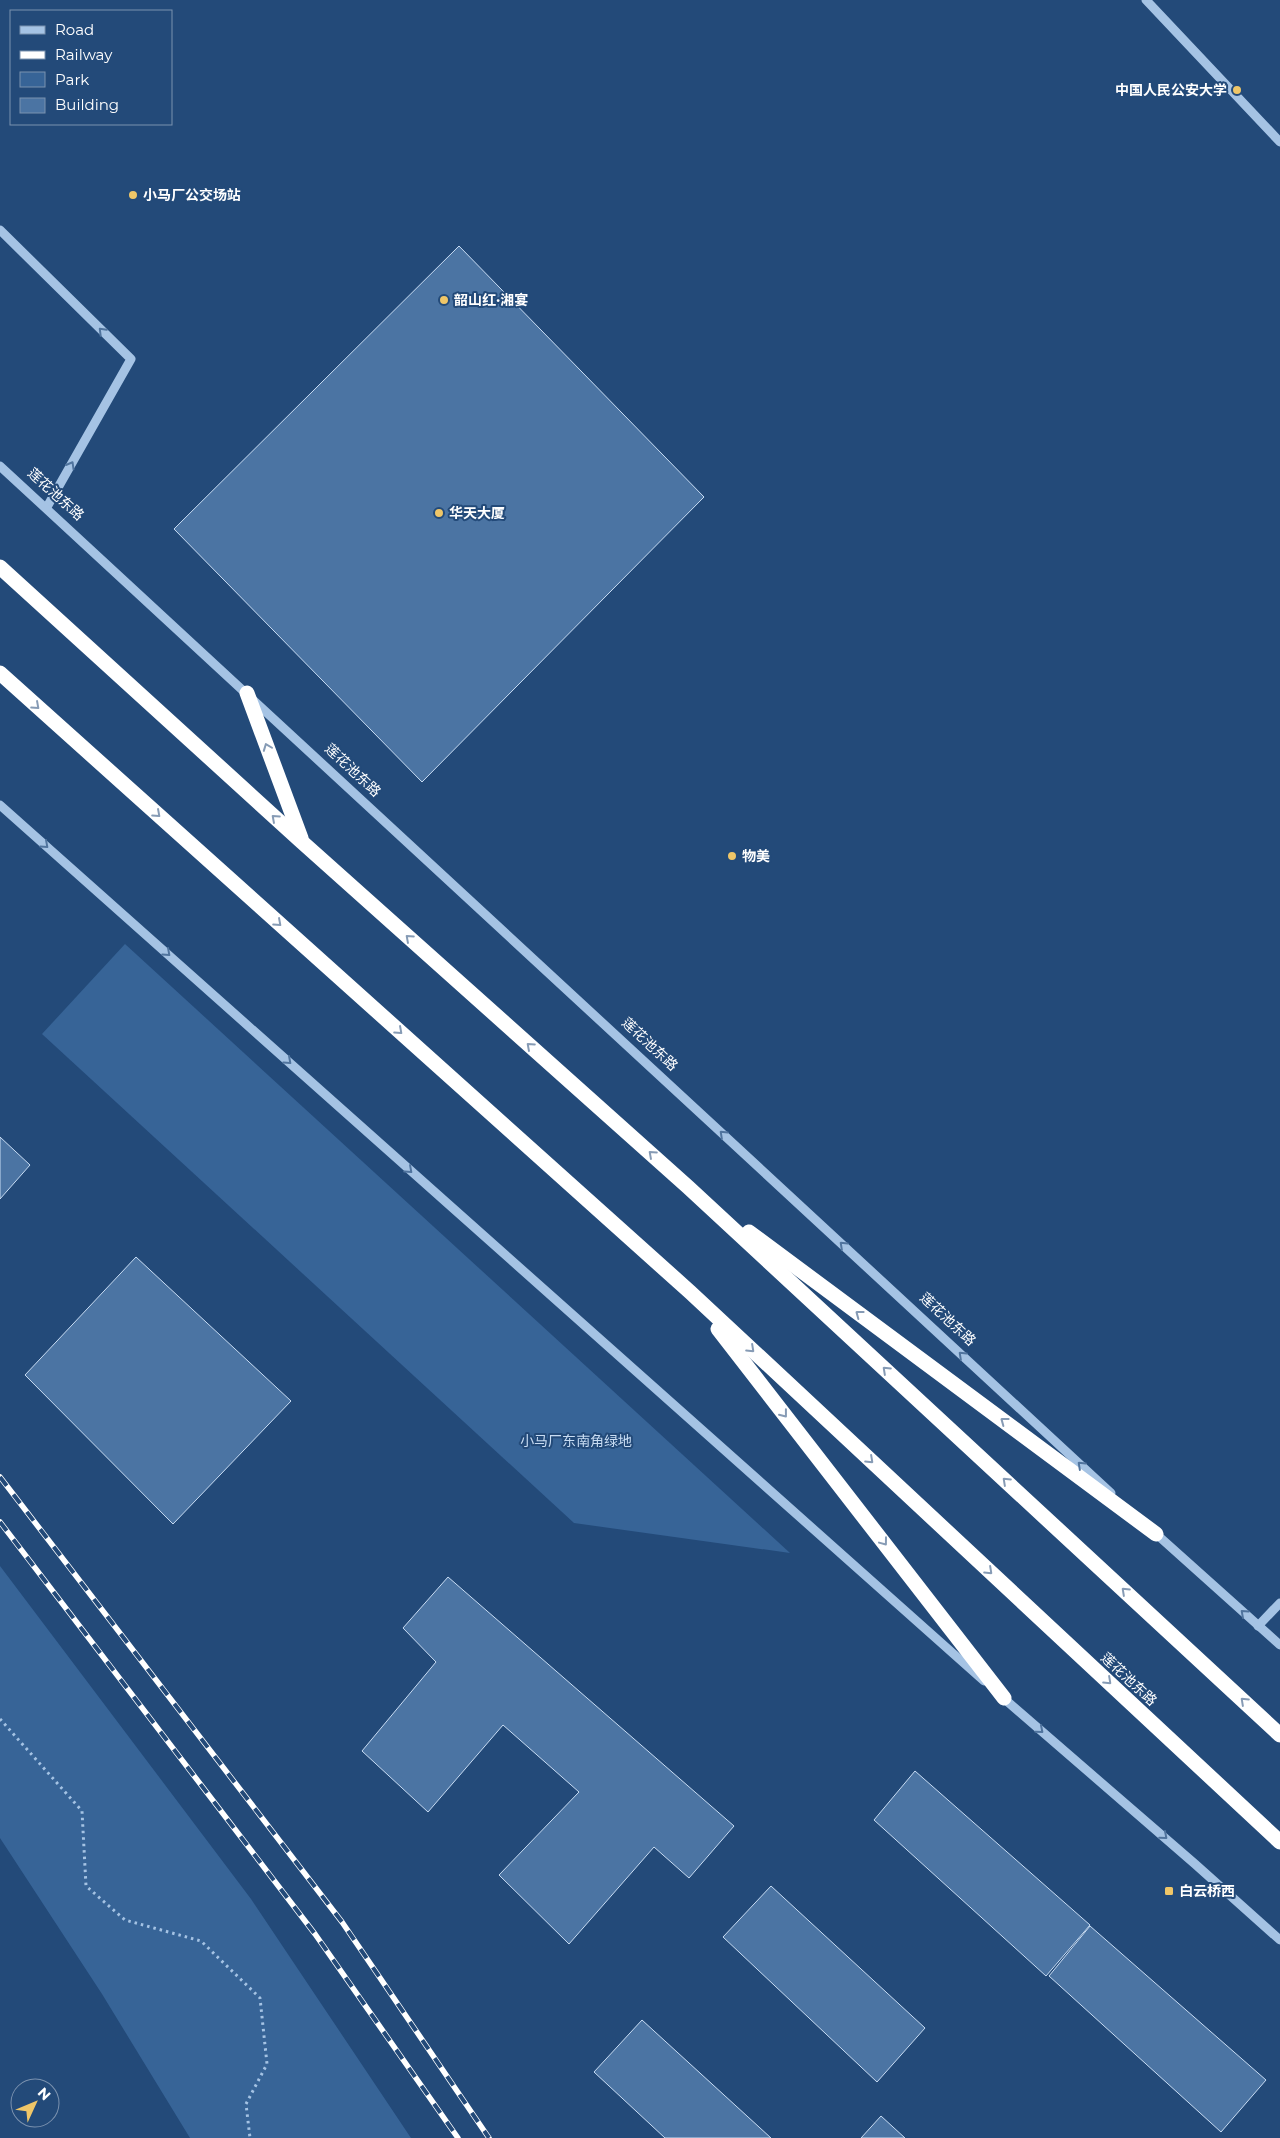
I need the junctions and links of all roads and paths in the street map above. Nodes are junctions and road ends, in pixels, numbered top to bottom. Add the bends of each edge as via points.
1 (1146, 0) edge
2 (1280, 142) edge
3 (0, 230) edge
4 (0, 466) edge
5 (47, 508) junction
6 (0, 567) edge
7 (0, 673) edge
8 (247, 693) junction
9 (0, 805) edge
10 (302, 842) junction
11 (688, 1187) junction
12 (690, 1292) junction
13 (1156, 1534) junction
14 (1280, 1603) edge
15 (1258, 1626) junction
16 (1280, 1645) edge
17 (1004, 1698) junction
18 (0, 1719) edge
19 (1280, 1734) edge
20 (1280, 1842) edge
21 (1280, 1940) edge
22 (250, 2138) edge

1 - 2 street
5 -> 3 street via 131,359
4 - 5 street, 莲花池东路
5 - 8 street, 莲花池东路
10 -> 6 highway
7 -> 12 highway, 莲花池东路
10 -> 8 highway
13 -> 8 street, 莲花池东路
9 -> 17 street
11 -> 10 highway
13 -> 11 highway
19 -> 11 highway
12 -> 17 highway
12 -> 20 highway, 莲花池东路
15 -> 13 street, 莲花池东路
14 - 15 street
15 - 16 street, 莲花池东路
17 -> 21 street
18 - 22 path via 82,1811 86,1886 124,1920 201,1942 260,1998 267,2064 246,2104

